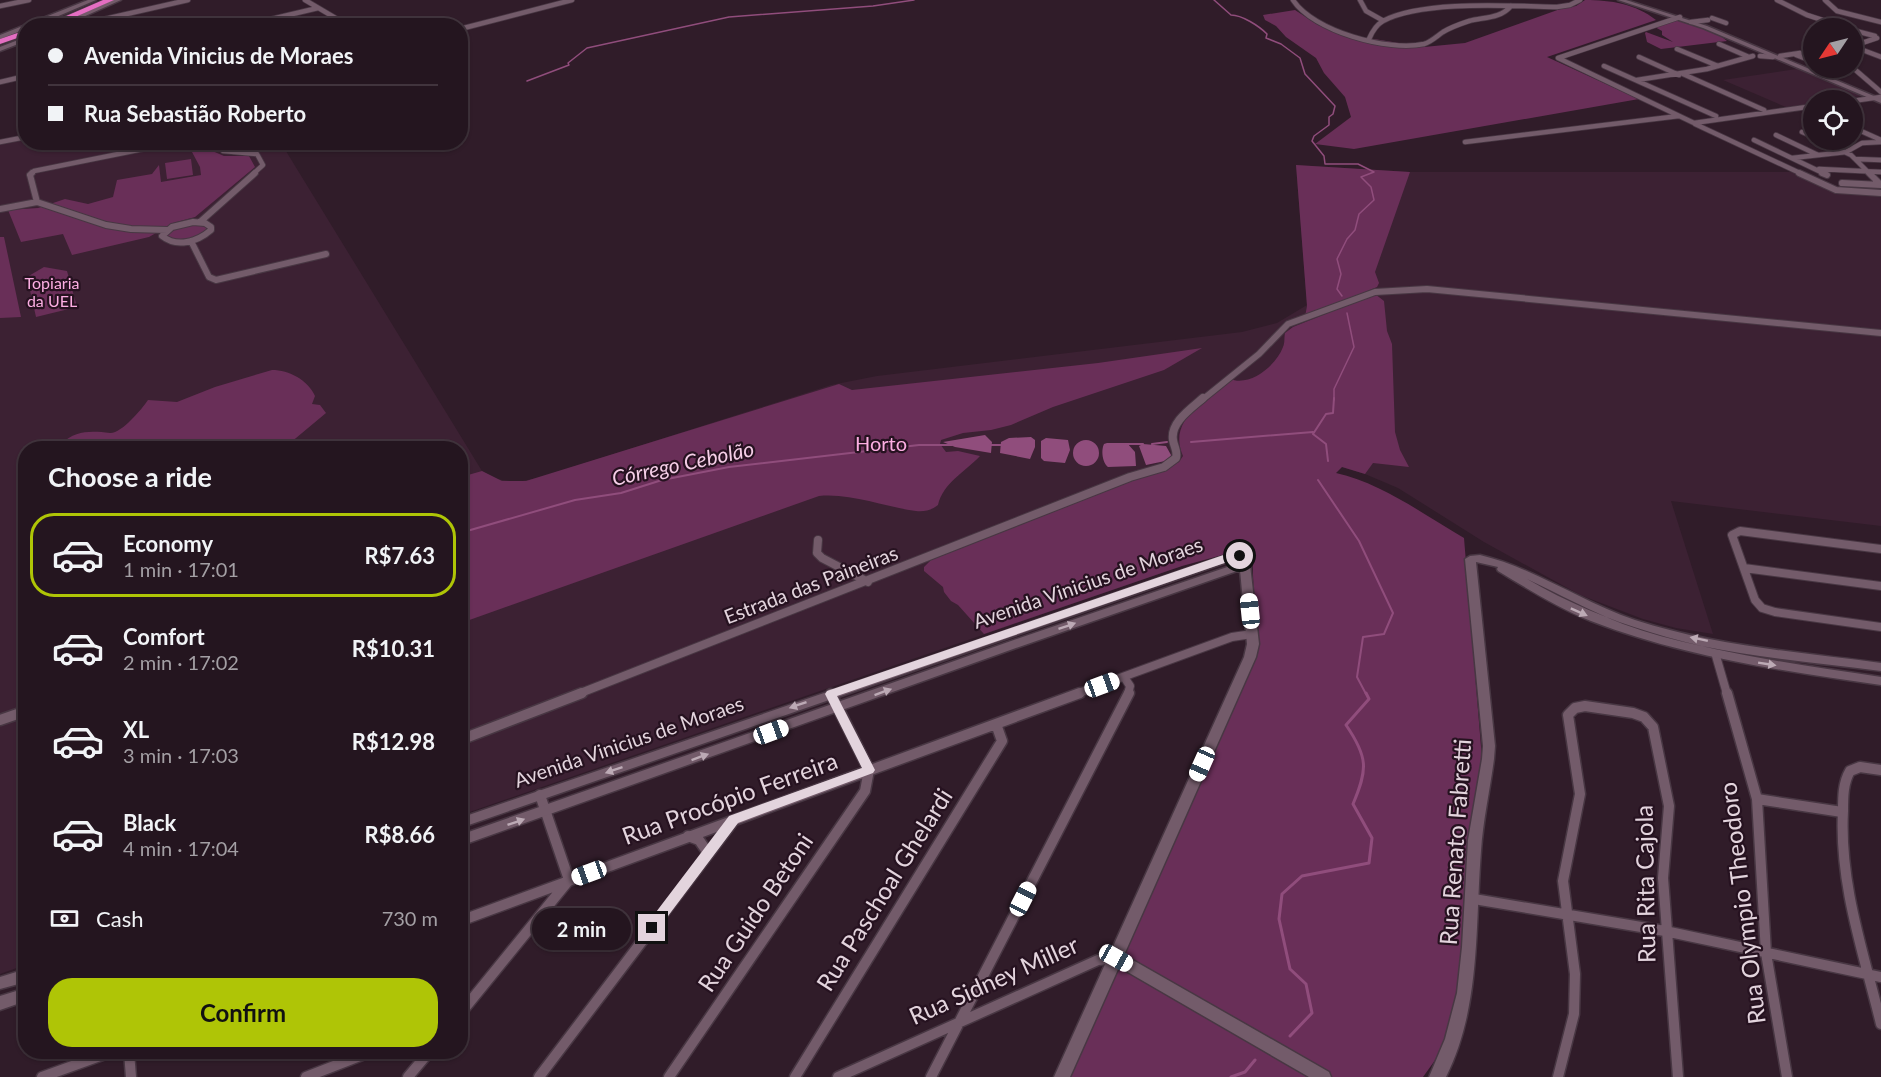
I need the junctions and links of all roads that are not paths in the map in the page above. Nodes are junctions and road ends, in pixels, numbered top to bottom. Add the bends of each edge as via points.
1 (29, 0) edge
2 (93, 0) edge
3 (103, 0) edge
4 (110, 0) edge
5 (118, 0) edge
6 (188, 0) edge
7 (305, 0) edge
8 (572, 0) edge
9 (1293, 0) edge
10 (1360, 0) edge
11 (1420, 0) edge
12 (1477, 0) edge
13 (1521, 0) edge
14 (1580, 0) edge
15 (1620, 0) edge
16 (1777, 0) edge
17 (1825, 0) edge
18 (1481, 5) junction
19 (0, 6) edge
20 (1511, 6) junction
21 (1527, 6) junction
22 (1424, 7) junction
23 (318, 8) junction
24 (1679, 17) junction
25 (47, 18) edge
26 (60, 18) edge
27 (66, 18) edge
28 (76, 18) edge
29 (109, 18) edge
30 (276, 18) edge
31 (335, 18) edge
32 (1816, 18) edge
33 (1382, 20) junction
34 (1693, 22) junction
35 (1881, 22) edge
36 (1726, 23) dead end
37 (468, 27) edge
38 (18, 32) edge
39 (1863, 33) edge
40 (18, 36) edge
41 (1878, 37) edge
42 (18, 38) edge
43 (1369, 39) junction
44 (1737, 42) junction
45 (1863, 42) edge
46 (0, 43) edge
47 (1719, 44) dead end
48 (1751, 44) junction
49 (1677, 50) dead end
50 (1863, 50) edge
51 (1803, 53) edge
52 (1756, 55) junction
53 (1776, 56) junction
54 (1639, 57) dead end
55 (1746, 57) junction
56 (1881, 57) edge
57 (1604, 66) dead end
58 (1718, 66) junction
59 (1680, 75) junction
60 (1863, 75) edge
61 (18, 78) edge
62 (1636, 80) junction
63 (0, 82) edge
64 (1651, 87) junction
65 (1876, 97) edge
66 (1764, 110) dead end
67 (1803, 111) edge
68 (1679, 116) junction
69 (1716, 116) dead end
70 (1694, 123) junction
71 (1863, 133) edge
72 (1776, 135) dead end
73 (18, 139) edge
74 (1754, 140) dead end
75 (0, 142) edge
76 (1465, 142) dead end
77 (1881, 142) edge
78 (1863, 144) edge
79 (139, 150) edge
80 (221, 150) edge
81 (1840, 150) edge
82 (1855, 150) edge
83 (1820, 155) junction
84 (1850, 155) junction
85 (1793, 159) junction
86 (1881, 160) edge
87 (1813, 169) junction
88 (1868, 172) junction
89 (1881, 172) edge
90 (1827, 176) dead end
91 (1842, 183) dead end
92 (1881, 185) edge
93 (1881, 193) edge
94 (37, 202) junction
95 (0, 210) edge
96 (200, 222) junction
97 (167, 230) junction
98 (191, 241) junction
99 (326, 254) dead end
100 (1881, 333) edge
101 (818, 540) dead end
102 (1881, 549) edge
103 (1492, 562) junction
104 (1245, 565) junction
105 (1744, 568) junction
106 (868, 582) junction
107 (1881, 586) edge
108 (1881, 627) edge
109 (1252, 634) junction
110 (1716, 656) junction
111 (1881, 667) edge
112 (1124, 677) junction
113 (1881, 681) edge
114 (831, 694) junction
115 (838, 708) junction
116 (18, 714) edge
117 (0, 720) edge
118 (996, 724) junction
119 (468, 737) edge
120 (869, 770) junction
121 (1881, 770) edge
122 (540, 795) junction
123 (1757, 799) junction
124 (546, 812) junction
125 (1842, 812) junction
126 (468, 820) edge
127 (734, 820) junction
128 (688, 836) junction
129 (468, 838) edge
130 (708, 853) junction
131 (569, 880) junction
132 (1474, 899) junction
133 (1567, 914) junction
134 (468, 918) edge
135 (1665, 931) junction
136 (1766, 953) junction
137 (1116, 958) junction
138 (1876, 976) edge
139 (18, 977) edge
140 (0, 983) edge
141 (18, 997) edge
142 (0, 1003) edge
143 (468, 1004) edge
144 (959, 1023) junction
145 (1881, 1024) edge
146 (92, 1059) edge
147 (130, 1059) edge
148 (352, 1059) edge
149 (423, 1059) edge
150 (42, 1077) edge
151 (131, 1077) edge
152 (306, 1077) edge
153 (408, 1077) edge
154 (538, 1077) edge
155 (669, 1077) edge
156 (795, 1077) edge
157 (838, 1077) edge
158 (931, 1077) edge
159 (1062, 1077) edge
160 (1323, 1077) edge
161 (1437, 1077) edge
162 (1558, 1077) edge
163 (1678, 1077) edge
164 (1788, 1077) edge

1 - 19 street
2 - 25 street
3 - 26 highway
4 - 27 highway
5 - 28 street
6 - 29 street
7 - 23 street
8 - 37 street
9 - 43 street via 1307,18
10 - 33 street via 1366,11
11 - 22 street
12 - 18 street
13 - 21 street
14 - 21 street via 1562,6
15 - 24 street
16 - 32 street
17 - 35 street via 1835,10
18 - 20 street
18 - 22 street
20 - 21 street
20 - 43 street via 1503,14 1448,29 1426,44
22 - 33 street
23 - 30 street
23 - 31 street
24 - 34 street
24 - 68 street via 1558,58
33 - 43 street
34 - 36 street via 1710,19
34 - 44 street
34 - 48 street
38 - 46 street
39 - 41 street
40 - 46 highway
41 - 45 street
42 - 46 highway
44 - 48 street
44 - 52 street
47 - 55 street
48 - 53 street
49 - 58 street
50 - 56 street
51 - 53 street
52 - 53 street
52 - 55 street
53 - 65 street
54 - 59 street
55 - 58 street
57 - 62 street
58 - 59 street
59 - 62 street
59 - 64 street
59 - 66 street
60 - 65 street
61 - 63 street
62 - 64 street
64 - 69 street
67 - 70 street
68 - 70 street
68 - 76 street
70 - 93 street via 1836,190
71 - 77 street
72 - 83 street
73 - 75 street
74 - 85 street
77 - 78 street
77 - 84 street via 1863,146
79 - 94 street via 30,174
80 - 96 street via 257,154 263,165
81 - 84 street
82 - 84 street
83 - 84 street
83 - 85 street
84 - 86 street
84 - 88 street
85 - 87 street
87 - 88 street
87 - 90 street
88 - 89 street
88 - 92 street
91 - 92 street
94 - 95 street
94 - 97 street via 106,225
96 - 97 street
96 - 98 street via 211,230
97 - 98 street via 164,239
98 - 99 street via 208,277 216,280
100 - 106 street, Estrada das Paineiras via 1427,289 1376,292 1288,324 1259,354 1184,414 1172,438 1179,455 1174,462
101 - 106 street via 817,553 822,558
102 - 105 street via 1734,532 1732,537
103 -> 110 street via 1530,588 1596,620 1652,640
111 -> 103 street via 1747,648 1651,629
103 - 132 street, Rua Renato Fabretti via 1476,557 1468,562 1489,746 1474,853
104 - 109 street
104 - 114 street, Avenida Vinicius de Moraes via 1235,554
115 -> 104 street, Avenida Vinicius de Moraes
105 - 107 street
105 - 108 street via 1755,600 1762,608
106 - 119 street, Estrada das Paineiras
109 - 112 street, Rua Procópio Ferreira via 1232,636
109 - 137 street via 1250,657
110 -> 113 street
110 - 123 street, Rua Olympio Theodoro
112 - 118 street, Rua Procópio Ferreira
112 - 144 street via 1130,691
114 - 115 street
114 -> 122 street, Avenida Vinicius de Moraes
115 - 120 street
124 -> 115 street, Avenida Vinicius de Moraes
116 - 117 street
118 - 120 street, Rua Procópio Ferreira
118 - 156 street, Rua Paschoal Ghelardi via 1002,741
120 - 127 street, Rua Procópio Ferreira
120 - 155 street, Rua Guido Betoni via 865,791
121 - 125 street via 1850,771
122 - 124 street
122 - 126 street, Avenida Vinicius de Moraes
123 - 125 street
123 - 136 street, Rua Olympio Theodoro
129 -> 124 street, Avenida Vinicius de Moraes
124 - 131 street
125 - 138 street via 1844,872
127 - 128 street, Rua Procópio Ferreira
127 - 130 street
128 - 130 street via 699,840
128 - 131 street, Rua Procópio Ferreira
130 - 154 street
131 - 134 street, Rua Procópio Ferreira
131 - 143 street
132 - 133 street
132 - 161 street, Rua Renato Fabretti via 1461,1013 1444,1067
133 - 135 street
133 - 135 street, Rua Rita Cajola via 1563,881 1580,794 1568,715 1575,708 1633,713 1644,717 1653,727 1669,806 1663,878
133 - 162 street via 1575,974 1574,1014
135 - 136 street
135 - 163 street, Rua Rita Cajola
136 - 138 street
136 - 164 street, Rua Olympio Theodoro
137 - 144 street, Rua Sidney Miller via 1098,960
137 - 159 street
137 - 160 street
138 - 145 street
139 - 140 street
141 - 142 street
144 - 157 street, Rua Sidney Miller
144 - 158 street
146 - 150 street
147 - 151 street
148 - 152 street
149 - 153 street

